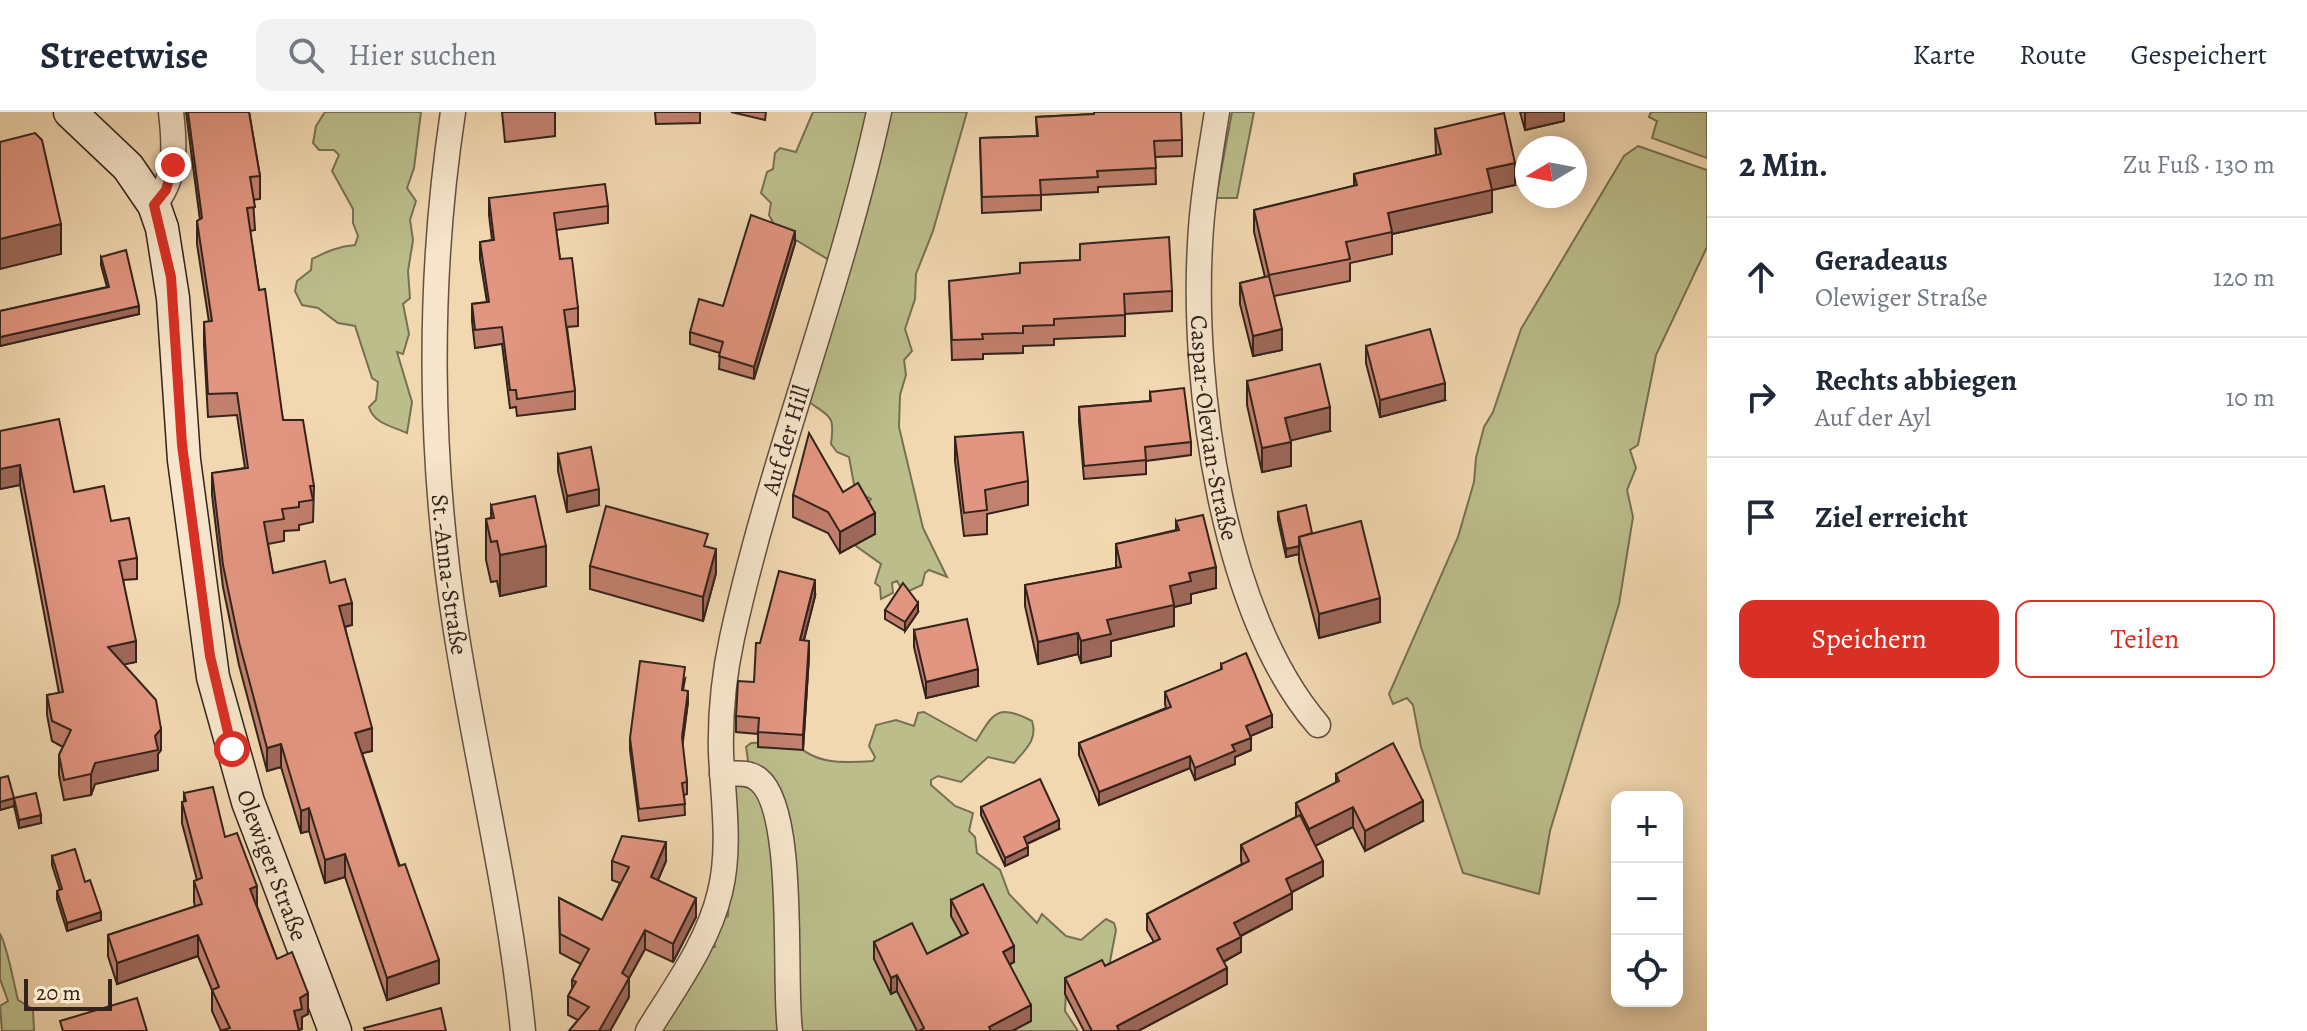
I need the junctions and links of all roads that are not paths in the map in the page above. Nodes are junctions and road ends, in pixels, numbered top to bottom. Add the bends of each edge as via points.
1 (70, 112) edge
2 (171, 112) edge
3 (453, 112) edge
4 (879, 112) edge
5 (1217, 112) edge
6 (154, 205) junction
7 (1318, 725) dead end
8 (722, 774) junction
9 (335, 1031) edge
10 (523, 1031) edge
11 (648, 1031) edge
12 (790, 1031) edge

1 - 6 street, Olewiger Straße via 128,167
2 - 6 street via 173,165 166,190
3 - 10 street, St.-Anna-Straße via 438,273 441,508 456,632 512,935
4 - 8 street, Auf der Hill via 739,611 724,694
5 - 7 street, Caspar-Olevian-Straße via 1202,210 1199,295 1212,454 1249,596 1268,644
6 - 9 street, Olewiger Straße via 169,257 182,445 213,677 248,802
8 - 11 street, Auf der Hill via 721,890 693,957
8 - 12 street via 747,774 759,780 776,819 788,916

